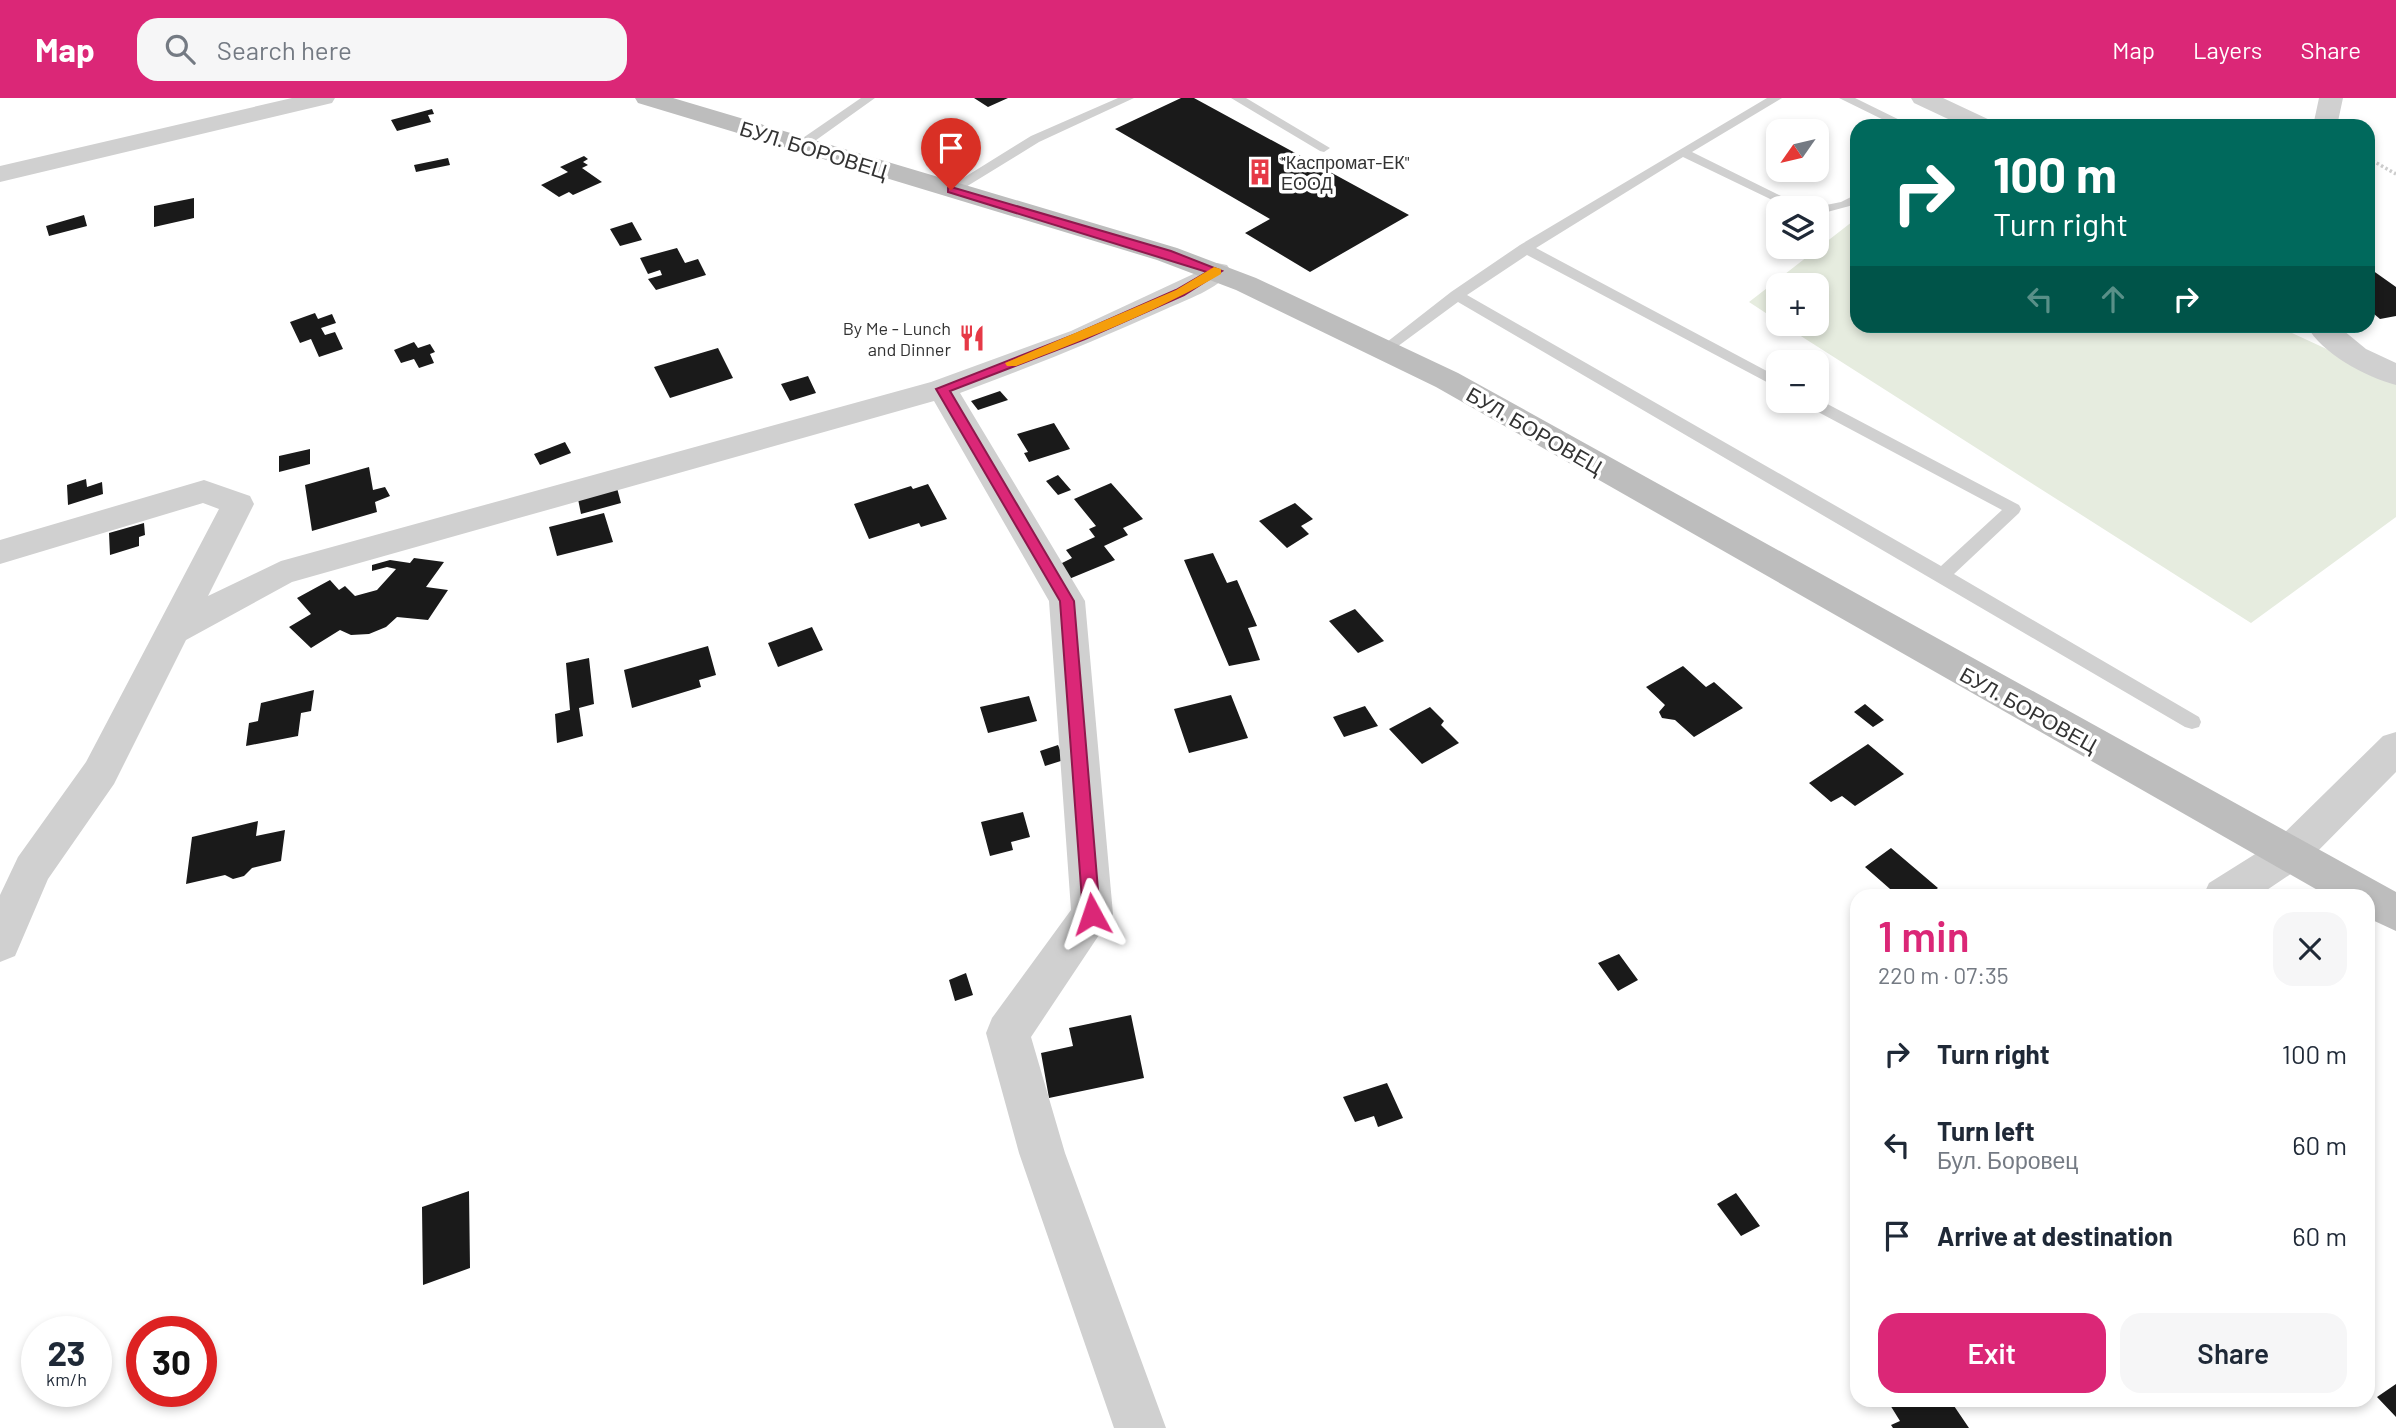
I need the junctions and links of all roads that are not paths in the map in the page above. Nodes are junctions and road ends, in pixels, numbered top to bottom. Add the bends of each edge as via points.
1 (323, 98) edge
2 (647, 98) edge
3 (869, 98) edge
4 (1128, 98) edge
5 (1237, 98) edge
6 (1776, 98) edge
7 (1846, 98) edge
8 (1923, 98) edge
9 (2331, 98) edge
10 (1891, 119) edge
11 (1968, 119) edge
12 (2326, 119) edge
13 (802, 145) junction
14 (1324, 148) dead end
15 (1682, 152) junction
16 (0, 174) edge
17 (951, 190) junction
18 (1774, 196) edge
19 (1850, 202) edge
20 (1829, 208) edge
21 (1525, 248) junction
22 (1216, 271) junction
23 (1455, 295) junction
24 (2329, 333) edge
25 (1385, 349) junction
26 (2396, 375) edge
27 (1766, 377) edge
28 (942, 389) junction
29 (1829, 411) edge
30 (0, 552) edge
31 (1942, 575) junction
32 (174, 630) junction
33 (2192, 722) dead end
34 (2396, 747) edge
35 (2290, 853) junction
36 (16, 875) edge
37 (2235, 889) edge
38 (2353, 889) edge
39 (2375, 901) edge
40 (2396, 913) edge
41 (0, 943) edge
42 (1140, 1428) edge

1 - 16 street
2 - 13 street, БУЛ. БОРОВЕЦ
3 - 13 lane
4 - 17 lane via 1035,139
5 - 14 lane
6 - 15 lane
7 - 10 lane
8 - 11 street
9 - 12 street
13 - 17 street, БУЛ. БОРОВЕЦ
15 - 18 lane
15 - 21 lane
17 - 22 street, БУЛ. БОРОВЕЦ
19 - 20 lane
21 - 23 lane
21 - 27 lane
22 - 25 street, БУЛ. БОРОВЕЦ
22 - 28 street via 1081,337
23 - 25 lane
23 - 31 lane
24 - 26 street via 2355,356
25 - 35 street, БУЛ. БОРОВЕЦ
28 - 32 street via 281,573
28 - 42 street via 1067,601 1092,914 1009,1033 1042,1153
29 - 31 lane via 2013,509
30 - 32 street via 204,491 238,504
31 - 33 lane
32 - 36 street via 100,773
34 - 35 street
35 - 37 street
35 - 38 street, БУЛ. БОРОВЕЦ
36 - 41 street
39 - 40 street, БУЛ. БОРОВЕЦ

